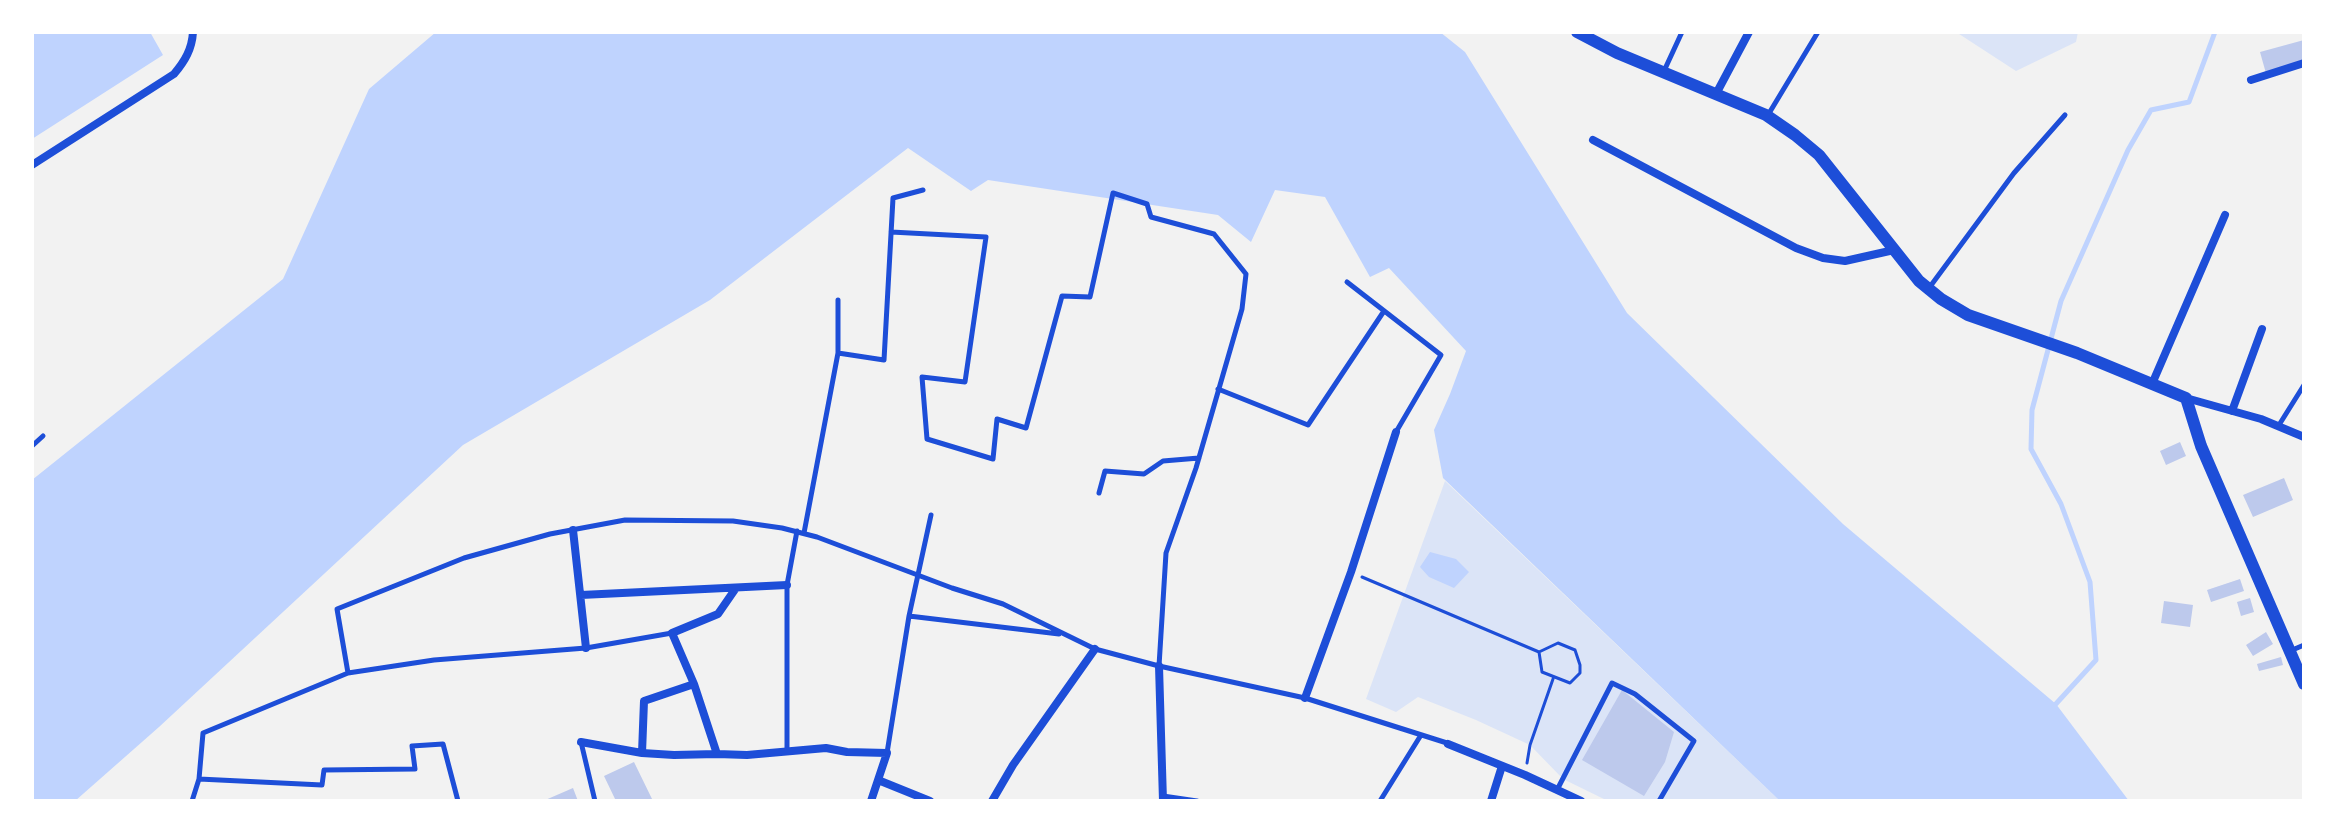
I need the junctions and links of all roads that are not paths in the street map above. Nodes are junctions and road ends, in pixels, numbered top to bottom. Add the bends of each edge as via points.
1 (1577, 32) edge
2 (1682, 32) edge
3 (1749, 32) edge
4 (1818, 32) edge
5 (193, 33) edge
6 (2304, 63) edge
7 (1663, 72) junction
8 (2251, 80) dead end
9 (1716, 94) junction
10 (2065, 115) dead end
11 (1768, 116) junction
12 (1593, 140) dead end
13 (32, 165) edge
14 (923, 190) dead end
15 (2225, 215) dead end
16 (891, 232) junction
17 (1894, 250) junction
18 (1347, 282) dead end
19 (1929, 289) junction
20 (838, 300) dead end
21 (1384, 311) junction
22 (2262, 329) dead end
23 (838, 353) junction
24 (2152, 384) junction
25 (2304, 385) edge
26 (1218, 389) junction
27 (2186, 398) junction
28 (2232, 411) junction
29 (2279, 425) junction
30 (1396, 432) joint
31 (43, 436) dead end
32 (2304, 437) edge
33 (32, 446) edge
34 (1199, 458) junction
35 (1099, 493) dead end
36 (931, 515) dead end
37 (573, 530) junction
38 (800, 532) junction
39 (918, 574) junction
40 (787, 585) junction
41 (736, 588) junction
42 (581, 595) junction
43 (909, 616) junction
44 (672, 633) junction
45 (1064, 634) junction
46 (2304, 645) edge
47 (586, 648) junction
48 (1095, 649) junction
49 (2290, 651) junction
50 (1159, 666) junction
51 (348, 673) junction
52 (694, 684) junction
53 (2304, 684) edge
54 (1305, 698) junction
55 (1421, 735) junction
56 (581, 742) joint
57 (1448, 744) joint
58 (787, 751) junction
59 (642, 753) junction
60 (887, 753) junction
61 (717, 754) junction
62 (1502, 766) junction
63 (199, 779) junction
64 (878, 780) junction
65 (1557, 790) junction
66 (1163, 799) edge
67 (192, 801) edge
68 (458, 801) edge
69 (595, 801) edge
70 (871, 801) edge
71 (930, 801) edge
72 (992, 801) edge
73 (1197, 801) edge
74 (1380, 801) edge
75 (1491, 801) edge
76 (1581, 801) edge
77 (1659, 801) edge

1 - 7 street
2 - 7 lane
3 - 9 street
4 - 11 lane
5 - 13 street via 185,62 174,74
6 - 8 street
7 - 9 street
9 - 11 street
10 - 19 lane via 2014,173
11 - 17 street via 1819,155
12 - 17 street via 1823,258 1845,261
14 - 16 lane via 893,198
15 - 24 street
16 - 23 lane via 884,360
16 - 26 lane via 986,237 965,382 922,377 927,439 993,459 997,419 1026,428 1062,296 1090,297 1113,193 1147,204 1151,217 1214,234 1246,274 1242,309
17 - 19 street
18 - 21 lane
19 - 24 street via 1968,315
20 - 23 lane
21 - 26 lane via 1308,425
21 - 30 lane via 1441,355
22 - 28 street
23 - 38 lane
24 - 27 street
25 - 29 lane
26 - 34 lane
27 - 28 street
27 - 49 street via 2201,446
28 - 29 street
29 - 32 street
30 - 54 street
31 - 33 lane
34 - 35 lane via 1163,461 1144,474 1105,471
34 - 50 lane via 1166,553
36 - 39 lane
37 - 38 lane via 640,520 733,521
37 - 42 street
37 - 51 lane via 464,558 337,609
38 - 39 lane
38 - 40 lane
39 - 43 lane
39 - 45 lane via 1003,604
40 - 41 street
40 - 58 lane
41 - 42 street
41 - 44 street via 718,614
42 - 47 street
43 - 45 lane
43 - 60 lane
44 - 47 lane
44 - 52 street
45 - 48 lane
46 - 49 lane
47 - 51 lane
48 - 50 lane
48 - 72 street
49 - 53 street
50 - 54 lane
50 - 66 street
51 - 63 lane via 203,733
52 - 59 street via 644,701
52 - 61 street
54 - 55 lane
55 - 57 lane
55 - 74 lane
56 - 59 street
56 - 69 lane
57 - 62 street
58 - 60 street
58 - 61 street
59 - 61 street
60 - 64 street
62 - 65 street
62 - 75 street
63 - 67 lane
63 - 68 lane via 322,785 324,770 415,769 412,746 443,744
64 - 70 street
64 - 71 street
65 - 76 street
65 - 77 lane via 1612,683 1635,694 1694,741
66 - 73 lane

